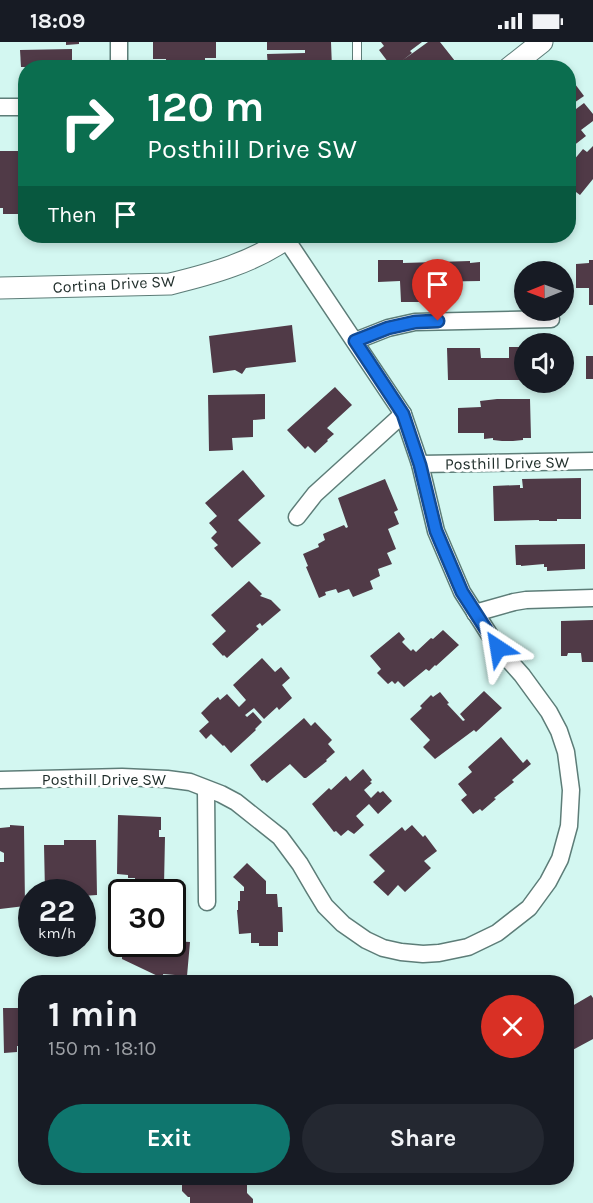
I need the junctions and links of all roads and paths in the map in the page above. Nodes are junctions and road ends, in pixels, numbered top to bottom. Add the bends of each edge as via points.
1 (119, 42) edge
2 (357, 42) edge
3 (542, 42) edge
4 (119, 60) edge
5 (357, 60) edge
6 (519, 60) edge
7 (0, 106) edge
8 (18, 107) edge
9 (278, 243) edge
10 (292, 243) edge
11 (0, 288) edge
12 (514, 320) edge
13 (355, 341) junction
14 (403, 414) junction
15 (593, 461) edge
16 (420, 465) junction
17 (297, 517) dead end
18 (593, 598) edge
19 (475, 614) junction
20 (0, 780) edge
21 (206, 789) junction
22 (207, 902) dead end

1 - 4 street
2 - 5 lane
3 - 6 street
7 - 8 street
9 - 11 street, Cortina Drive SW via 241,264 170,284
10 - 13 street, Posthill Drive SW
12 - 13 street via 415,322
13 - 14 street, Posthill Drive SW
14 - 16 street, Posthill Drive SW
14 - 17 street via 315,494
15 - 16 street, Posthill Drive SW
16 - 19 street, Posthill Drive SW via 436,531
18 - 19 street via 526,600
19 - 21 street, Posthill Drive SW via 549,712 566,752 571,790 569,826 560,859 529,908 497,933 468,946 423,954 383,948 366,940 325,906 280,837 236,802
20 - 21 street, Posthill Drive SW via 167,778
21 - 22 street

